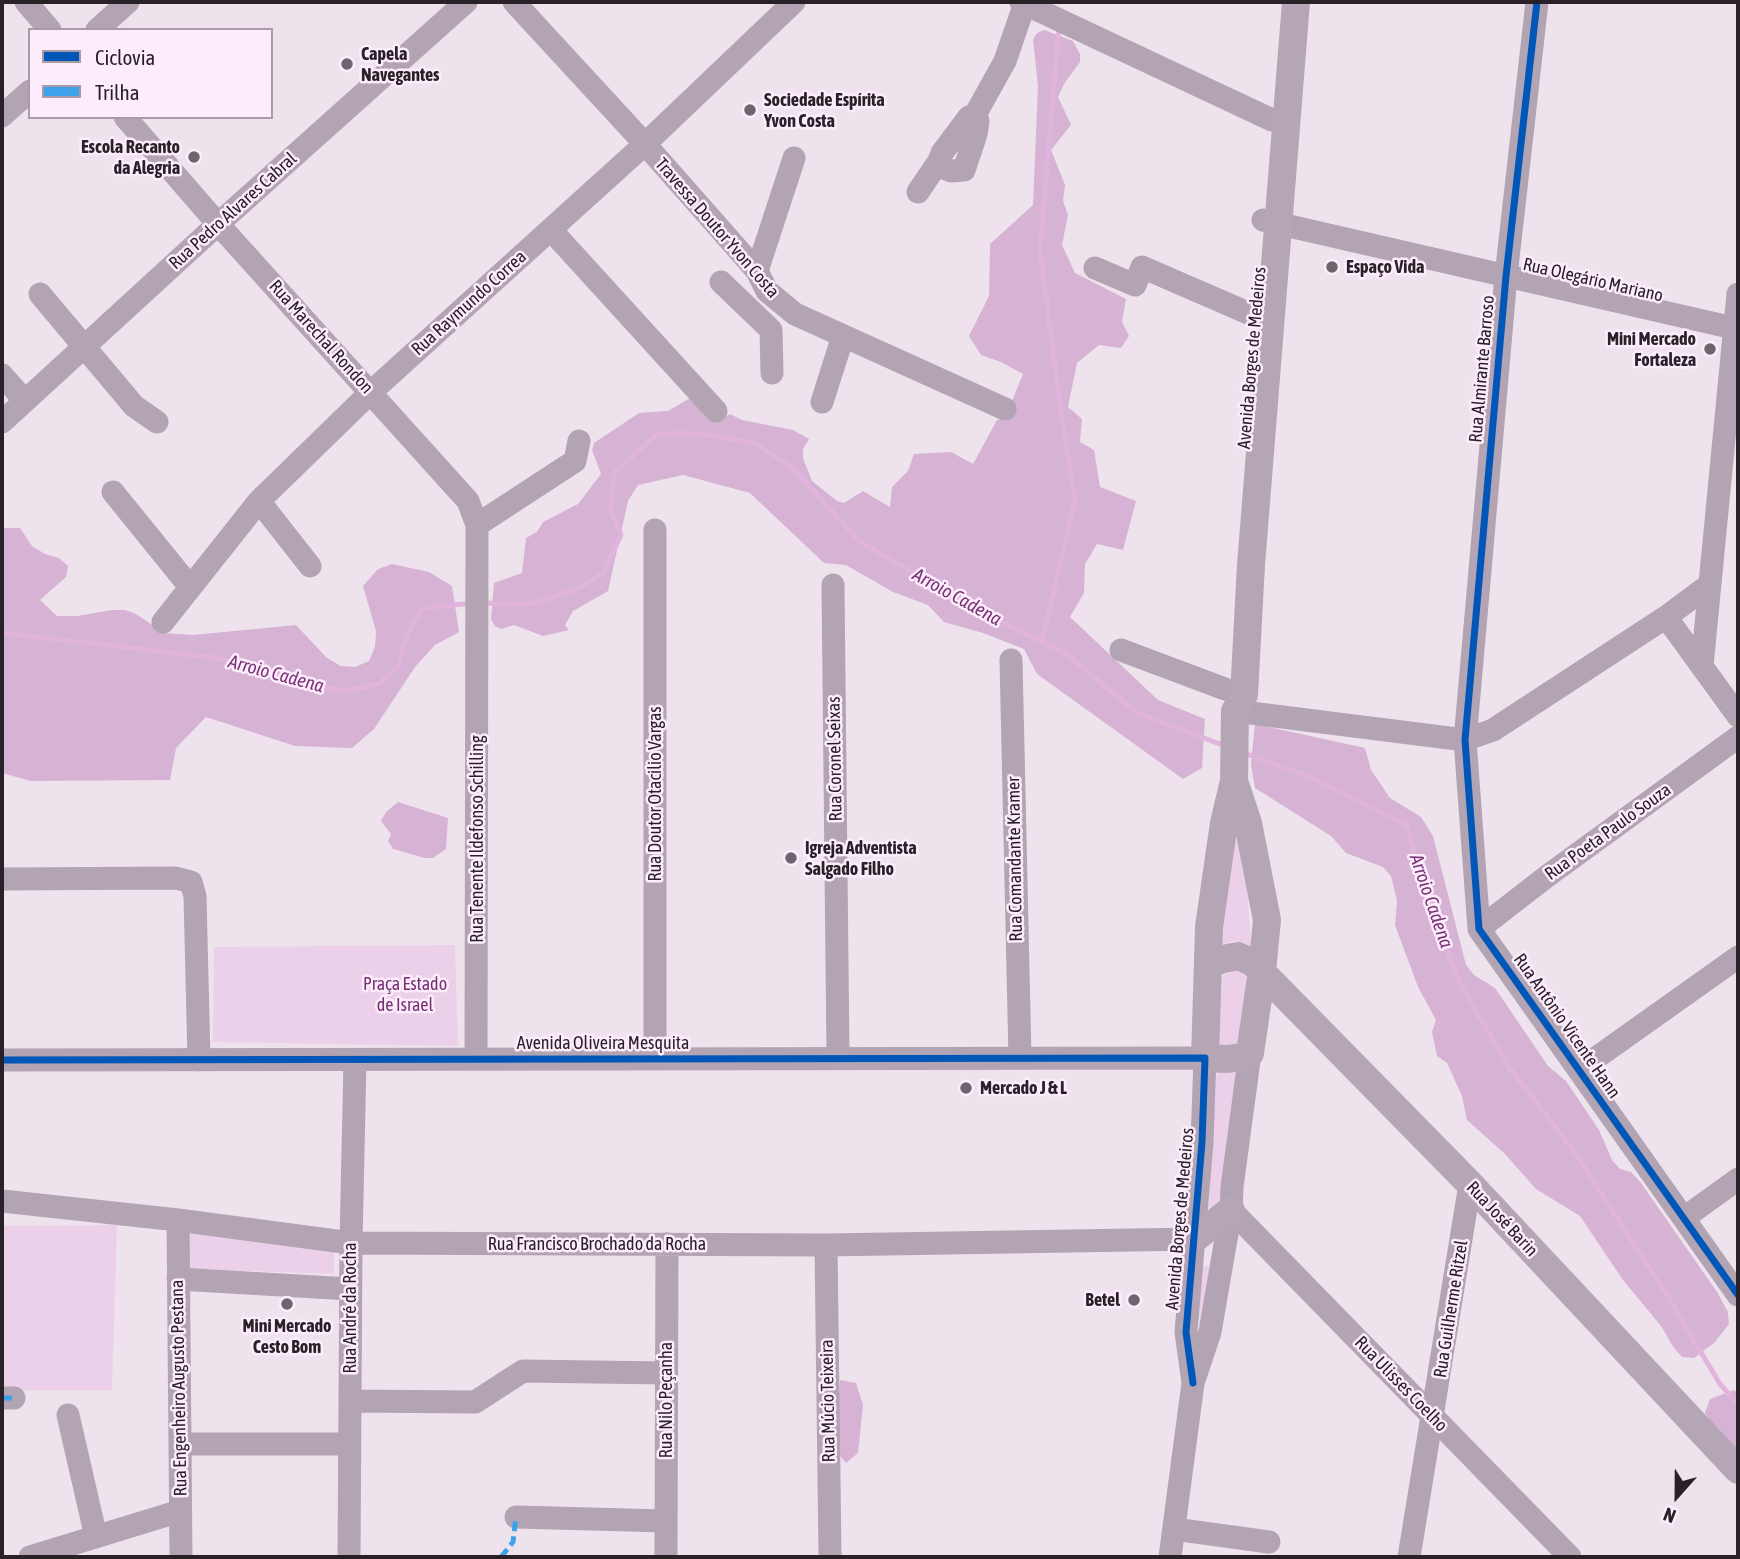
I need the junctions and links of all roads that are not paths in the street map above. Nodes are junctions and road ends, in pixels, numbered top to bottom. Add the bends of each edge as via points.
1 (26, 2) edge
2 (128, 2) edge
3 (466, 2) edge
4 (514, 2) edge
5 (794, 2) edge
6 (1282, 2) edge
7 (1296, 2) edge
8 (1537, 2) edge
9 (1023, 3) edge
10 (48, 28) edge
11 (99, 28) edge
12 (28, 93) edge
13 (2, 116) edge
14 (127, 119) edge
15 (1272, 120) junction
16 (645, 144) junction
17 (794, 158) dead end
18 (918, 192) dead end
19 (1270, 222) junction
20 (218, 224) junction
21 (551, 230) junction
22 (1095, 268) dead end
23 (1506, 276) junction
24 (762, 281) junction
25 (721, 282) dead end
26 (40, 294) dead end
27 (1738, 294) edge
28 (751, 311) junction
29 (1255, 316) junction
30 (1737, 329) edge
31 (843, 336) junction
32 (83, 347) junction
33 (772, 373) dead end
34 (2, 375) edge
35 (371, 392) junction
36 (25, 401) junction
37 (822, 401) dead end
38 (1005, 409) dead end
39 (716, 411) dead end
40 (2, 422) edge
41 (157, 422) dead end
42 (579, 441) dead end
43 (113, 492) dead end
44 (259, 502) junction
45 (477, 526) junction
46 (654, 530) dead end
47 (310, 566) dead end
48 (479, 574) joint
49 (833, 585) dead end
50 (1709, 585) junction
51 (190, 587) junction
52 (1666, 617) junction
53 (163, 622) dead end
54 (1121, 650) dead end
55 (1011, 660) dead end
56 (1702, 666) junction
57 (1232, 707) junction
58 (1738, 716) edge
59 (1738, 737) edge
60 (1465, 740) junction
61 (1234, 780) junction
62 (2, 879) edge
63 (1479, 929) junction
64 (1738, 957) edge
65 (1208, 965) junction
66 (1262, 971) junction
67 (1250, 1053) junction
68 (655, 1058) junction
69 (838, 1058) junction
70 (1020, 1058) junction
71 (1205, 1058) junction
72 (476, 1059) junction
73 (2, 1060) edge
74 (199, 1060) junction
75 (355, 1060) junction
76 (1578, 1070) junction
77 (1738, 1179) edge
78 (1470, 1185) junction
79 (2, 1201) edge
80 (1231, 1210) junction
81 (1684, 1218) junction
82 (177, 1220) junction
83 (1194, 1239) junction
84 (351, 1243) junction
85 (667, 1244) junction
86 (826, 1245) junction
87 (178, 1279) junction
88 (350, 1289) junction
89 (1738, 1295) edge
90 (666, 1373) junction
91 (1193, 1383) junction
92 (350, 1401) junction
93 (68, 1415) dead end
94 (1434, 1418) junction
95 (180, 1444) junction
96 (349, 1444) junction
97 (1738, 1470) edge
98 (180, 1511) junction
99 (516, 1517) dead end
100 (666, 1521) junction
101 (1174, 1529) junction
102 (96, 1537) junction
103 (1269, 1542) dead end
104 (30, 1557) edge
105 (181, 1557) edge
106 (349, 1557) edge
107 (666, 1557) edge
108 (830, 1557) edge
109 (1170, 1557) edge
110 (1409, 1557) edge
111 (1570, 1557) edge

1 - 10 street
2 - 11 street
3 - 20 street, Rua Pedro Alvares Cabral
4 - 16 street, Travessa Doutor Yvon Costa
5 - 16 street, Rua Raymundo Correa
6 - 15 main road, Avenida Borges de Medeiros
7 - 19 main road, Avenida Borges de Medeiros
8 - 23 street, Rua Almirante Barroso
9 - 15 street
9 - 18 street via 1005,61 975,115 942,153
12 - 13 street
14 - 20 street, Rua Marechal Rondon
15 - 19 main road, Avenida Borges de Medeiros
16 - 21 street, Rua Raymundo Correa
16 - 24 street, Travessa Doutor Yvon Costa
17 - 24 street
19 - 23 street, Rua Olegário Mariano
19 - 29 main road, Avenida Borges de Medeiros
19 - 57 main road, Avenida Borges de Medeiros via 1244,695
20 - 32 street, Rua Pedro Alvares Cabral
20 - 35 street, Rua Marechal Rondon
21 - 35 street, Rua Raymundo Correa
21 - 39 street
22 - 29 street via 1135,285 1142,267
23 - 30 street, Rua Olegário Mariano
23 - 60 street, Rua Almirante Barroso
24 - 28 street
24 - 31 street, Travessa Doutor Yvon Costa via 795,314
25 - 28 street
26 - 32 street
27 - 30 street
28 - 33 street via 771,330
29 - 57 main road, Avenida Borges de Medeiros
30 - 50 street
31 - 37 street
31 - 38 street, Travessa Doutor Yvon Costa
32 - 36 street, Rua Pedro Alvares Cabral
32 - 41 street via 134,406
34 - 36 street
35 - 44 street, Rua Raymundo Correa
35 - 45 street, Rua Marechal Rondon via 468,501
36 - 40 street, Rua Pedro Alvares Cabral
42 - 45 street via 575,461
43 - 51 street
44 - 47 street
44 - 51 street, Rua Raymundo Correa
45 - 48 street, Rua Marechal Rondon
46 - 68 street, Rua Doutor Otacilio Vargas
48 - 72 street, Rua Tenente Ildefonso Schilling
49 - 69 street, Rua Coronel Seixas
50 - 52 street
50 - 56 street
51 - 53 street, Rua Raymundo Correa
52 - 56 street
52 - 60 street via 1493,730
54 - 57 street
55 - 70 street, Rua Comandante Kramer
56 - 58 street
57 - 60 street
57 - 61 main road, Avenida Borges de Medeiros
59 - 63 street, Rua Poeta Paulo Souza
60 - 63 street
61 - 65 main road, Avenida Borges de Medeiros via 1209,926
61 - 66 main road, Avenida Borges de Medeiros via 1248,823 1267,920
62 - 74 street via 176,878 191,882
63 - 76 street, Rua Antônio Vicente Hann
64 - 76 street
65 - 66 main road via 1238,956
65 - 71 main road, Avenida Borges de Medeiros
66 - 67 main road, Avenida Borges de Medeiros
66 - 78 main road, Rua José Barin
67 - 71 main road via 1228,1059
67 - 80 street, Avenida Borges de Medeiros
68 - 69 street, Avenida Oliveira Mesquita
68 - 72 street, Avenida Oliveira Mesquita
69 - 70 street, Avenida Oliveira Mesquita
70 - 71 street, Avenida Oliveira Mesquita
71 - 83 street, Avenida Borges de Medeiros
72 - 75 street, Avenida Oliveira Mesquita
73 - 74 street, Avenida Oliveira Mesquita
74 - 75 street, Avenida Oliveira Mesquita
75 - 84 street, Rua André da Rocha
76 - 81 street, Rua Antônio Vicente Hann
77 - 81 street
78 - 94 street, Rua Guilherme Ritzel
78 - 97 main road, Rua José Barin
79 - 82 street, Rua Francisco Brochado da Rocha
80 - 83 main road
80 - 91 street, Avenida Borges de Medeiros via 1210,1332
80 - 94 street, Rua Ulisses Coelho
81 - 89 street, Rua Antônio Vicente Hann
82 - 84 street, Rua Francisco Brochado da Rocha
82 - 87 street, Rua Engenheiro Augusto Pestana
83 - 86 street, Rua Francisco Brochado da Rocha
83 - 91 street, Avenida Borges de Medeiros via 1186,1332
84 - 85 street, Rua Francisco Brochado da Rocha
84 - 88 street, Rua André da Rocha
85 - 86 street, Rua Francisco Brochado da Rocha
85 - 90 street, Rua Nilo Peçanha
86 - 108 street, Rua Múcio Teixeira
87 - 88 street
87 - 95 street, Rua Engenheiro Augusto Pestana
88 - 92 street, Rua André da Rocha
90 - 92 street via 523,1371 475,1402
90 - 100 street, Rua Nilo Peçanha
91 - 101 street, Avenida Borges de Medeiros
92 - 96 street, Rua André da Rocha
93 - 102 street
94 - 110 street, Rua Guilherme Ritzel
94 - 111 street, Rua Ulisses Coelho
95 - 96 street
95 - 98 street, Rua Engenheiro Augusto Pestana
96 - 106 street, Rua André da Rocha
98 - 102 street
98 - 105 street, Rua Engenheiro Augusto Pestana
99 - 100 street
100 - 107 street, Rua Nilo Peçanha
101 - 103 street
101 - 109 street, Avenida Borges de Medeiros
102 - 104 street

